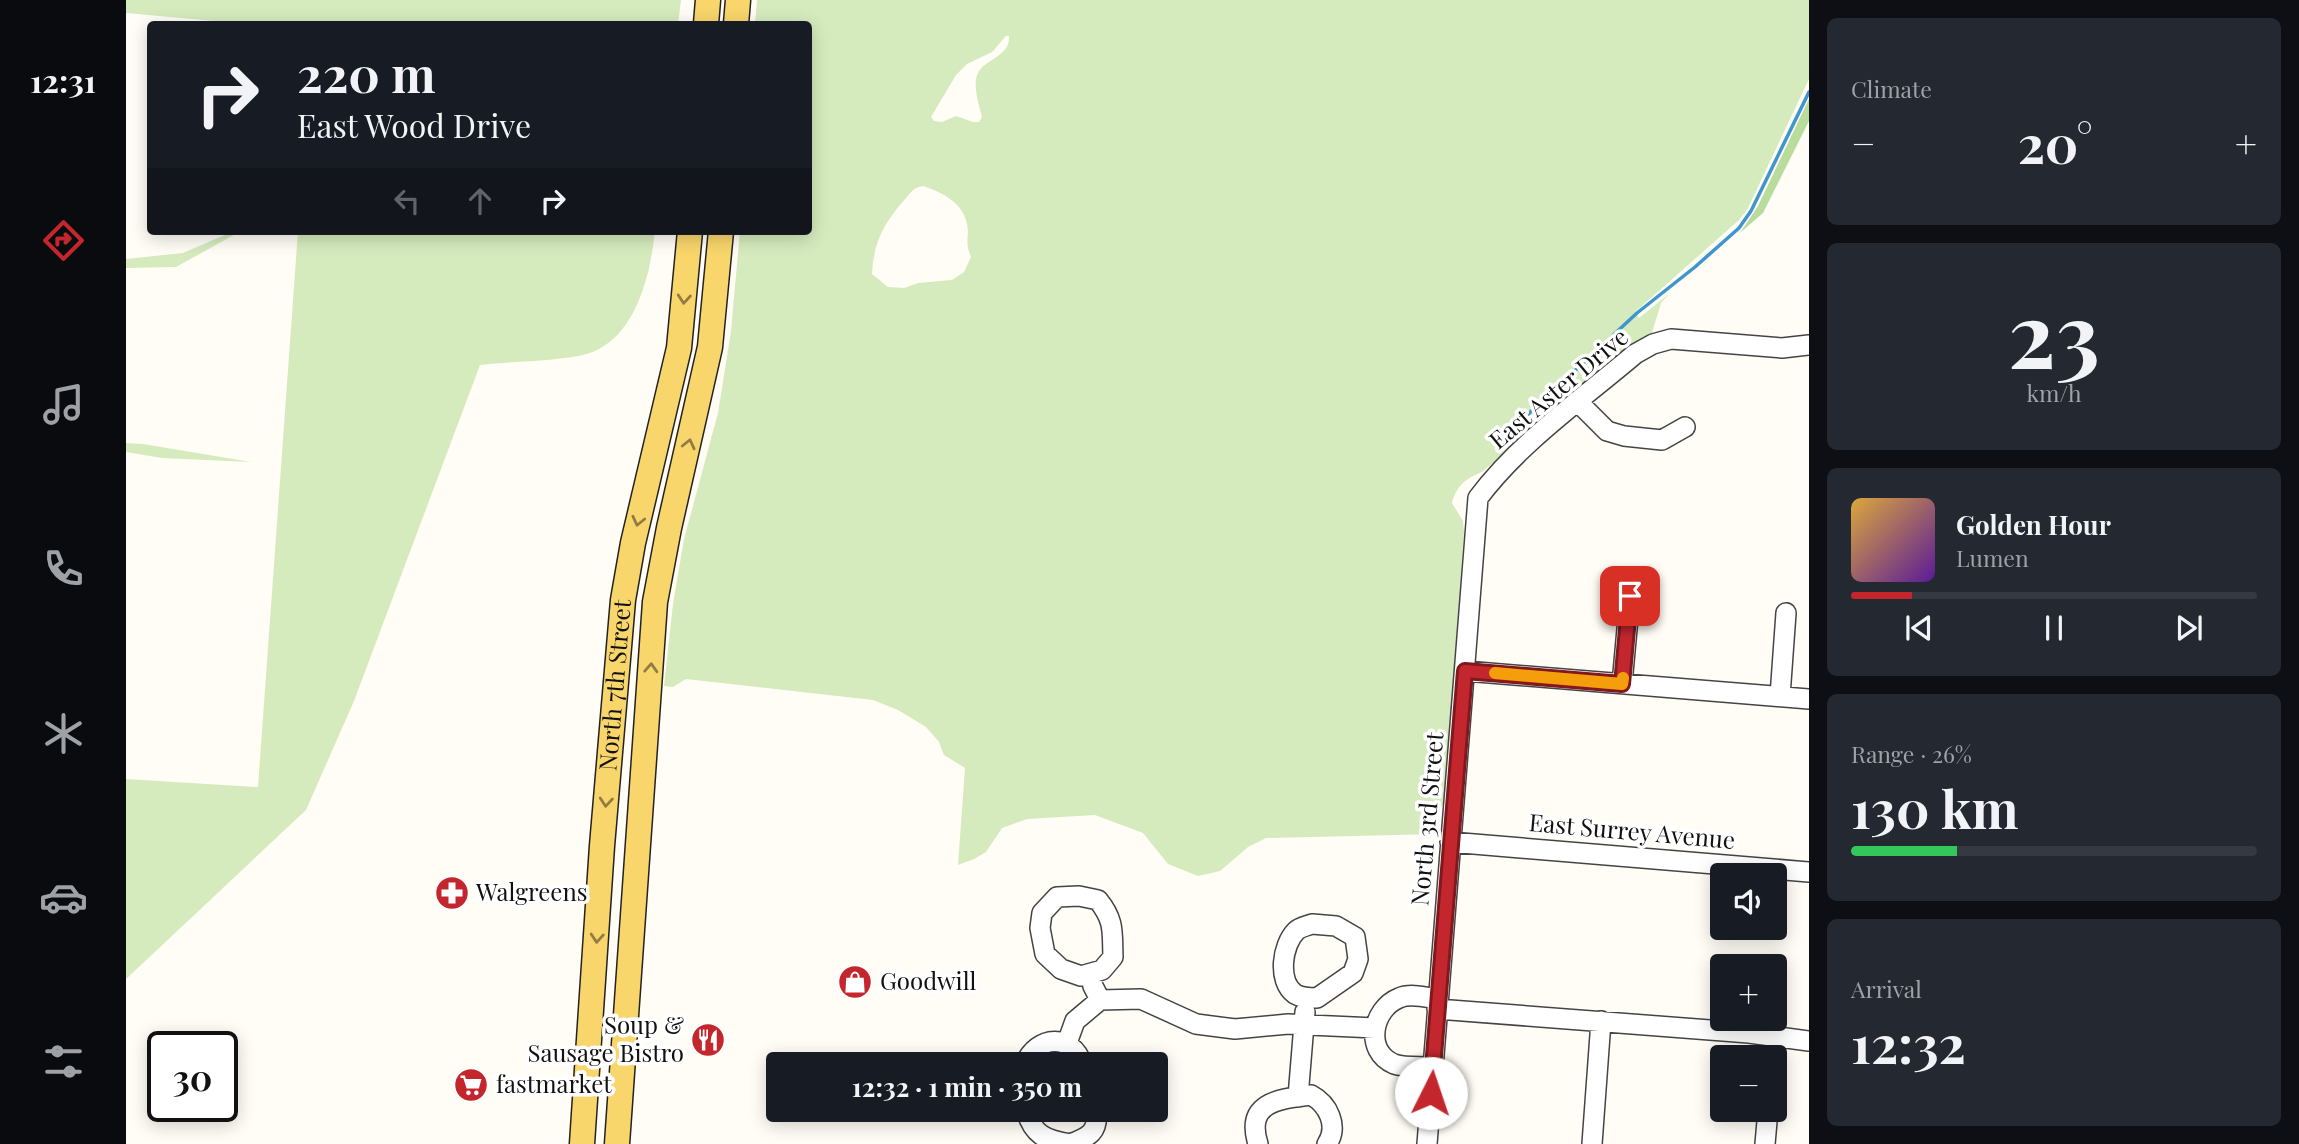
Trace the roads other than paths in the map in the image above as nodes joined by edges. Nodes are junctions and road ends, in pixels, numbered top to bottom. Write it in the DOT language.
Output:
graph roads {
  1 [pos="708,0"];
  2 [pos="738,0"];
  3 [pos="706,21"];
  4 [pos="736,21"];
  5 [pos="690,235"];
  6 [pos="721,235"];
  7 [pos="1809,345"];
  8 [pos="1578,402"];
  9 [pos="1685,427"];
  10 [pos="1478,498"];
  11 [pos="1630,596"];
  12 [pos="1786,613"];
  13 [pos="1465,671"];
  14 [pos="1622,684"];
  15 [pos="1780,696"];
  16 [pos="1809,699"];
  17 [pos="1450,842"];
  18 [pos="1809,872"];
  19 [pos="1090,975"];
  20 [pos="1308,998"];
  21 [pos="1100,1000"];
  22 [pos="1437,1004"];
  23 [pos="1601,1021"];
  24 [pos="1304,1024"];
  25 [pos="1375,1028"];
  26 [pos="1774,1036"];
  27 [pos="1809,1041"];
  28 [pos="1067,1044"];
  29 [pos="1773,1045"];
  30 [pos="1031,1052"];
  31 [pos="1077,1052"];
  32 [pos="1433,1067"];
  33 [pos="1298,1097"];
  34 [pos="1030,1122"];
  35 [pos="1095,1122"];
  36 [pos="1767,1122"];
  37 [pos="582,1144"];
  38 [pos="617,1144"];
  39 [pos="1070,1144"];
  40 [pos="1258,1144"];
  41 [pos="1327,1144"];
  42 [pos="1427,1144"];
  43 [pos="1592,1144"];
  44 [pos="1765,1144"];
  1 -- 3 [label="main road"];
  2 -- 4 [label="main road"];
  5 -- 37 [label="main road, North 7th Street, one-way"];
  38 -- 6 [label="main road, North 7th Street, one-way"];
  7 -- 8 [label="street, East Aster Drive"];
  8 -- 9 [label="street"];
  8 -- 10 [label="street, East Aster Drive"];
  10 -- 13 [label="street, North 3rd Street"];
  11 -- 14 [label="street"];
  12 -- 15 [label="street"];
  13 -- 14 [label="street"];
  13 -- 17 [label="street, North 3rd Street"];
  14 -- 15 [label="street"];
  15 -- 16 [label="street"];
  17 -- 18 [label="street, East Surrey Avenue"];
  17 -- 22 [label="street, North 3rd Street"];
  19 -- 19 [label="street"];
  19 -- 21 [label="street"];
  20 -- 24 [label="street"];
  21 -- 24 [label="street"];
  21 -- 28 [label="street"];
  22 -- 23 [label="street"];
  22 -- 25 [label="street"];
  22 -- 32 [label="street, North 3rd Street"];
  23 -- 26 [label="street"];
  23 -- 43 [label="street"];
  24 -- 25 [label="street"];
  24 -- 33 [label="street"];
  25 -- 32 [label="street"];
  26 -- 27 [label="street"];
  26 -- 29 [label="street"];
  28 -- 30 [label="street"];
  28 -- 31 [label="street"];
  32 -- 42 [label="street, North 3rd Street"];
  33 -- 40 [label="street"];
  33 -- 41 [label="street"];
  34 -- 39 [label="street"];
  35 -- 39 [label="street"];
  36 -- 44 [label="street"];
}
